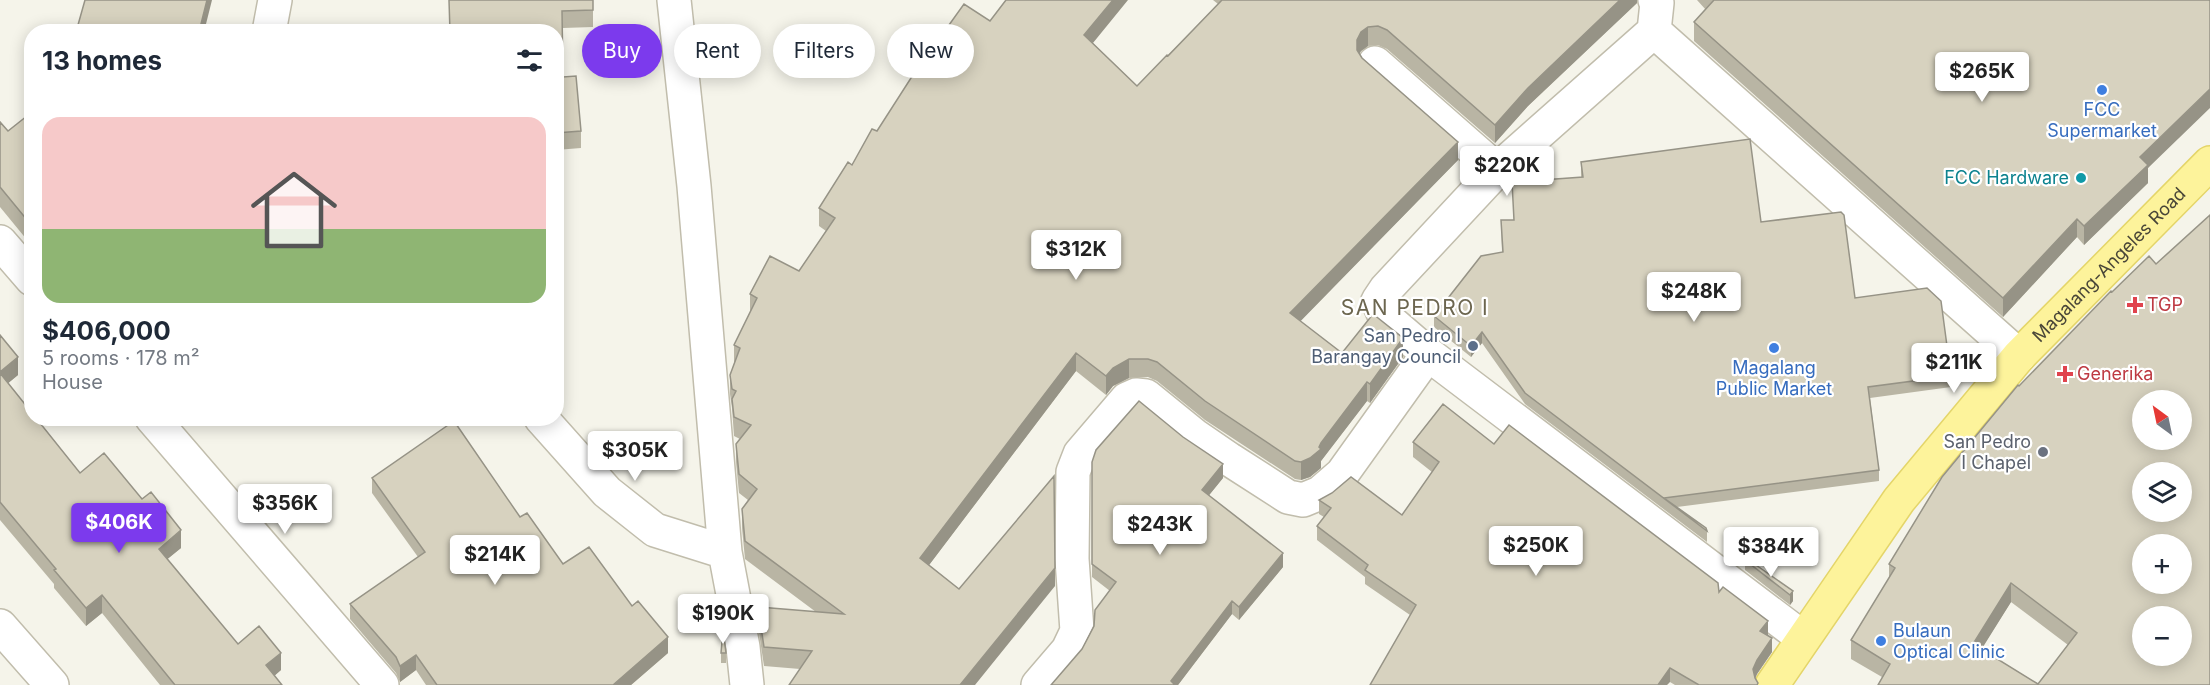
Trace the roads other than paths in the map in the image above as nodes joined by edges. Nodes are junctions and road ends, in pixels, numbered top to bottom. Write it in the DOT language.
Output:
graph roads {
  1 [pos="275,0"];
  2 [pos="674,0"];
  3 [pos="1654,16"];
  4 [pos="270,24"];
  5 [pos="1375,63"];
  6 [pos="2210,163"];
  7 [pos="1497,170"];
  8 [pos="0,242"];
  9 [pos="24,270"];
  10 [pos="1428,354"];
  11 [pos="2019,356"];
  12 [pos="159,426"];
  13 [pos="548,426"];
  14 [pos="725,552"];
  15 [pos="0,627"];
  16 [pos="1803,638"];
  17 [pos="52,685"];
  18 [pos="382,685"];
  19 [pos="747,685"];
  20 [pos="1038,685"];
  21 [pos="1773,685"];
  1 -- 4 [label="street"];
  2 -- 14 [label="street"];
  3 -- 7 [label="street"];
  3 -- 11 [label="street"];
  5 -- 7 [label="street"];
  6 -- 11 [label="main road, Magalang-Angeles Road"];
  7 -- 10 [label="street"];
  8 -- 9 [label="street"];
  10 -- 16 [label="street"];
  10 -- 20 [label="street"];
  11 -- 16 [label="main road, Magalang-Angeles Road"];
  12 -- 18 [label="street"];
  13 -- 14 [label="street"];
  14 -- 19 [label="street"];
  15 -- 17 [label="street"];
  16 -- 21 [label="main road, Magalang-Angeles Road"];
}
